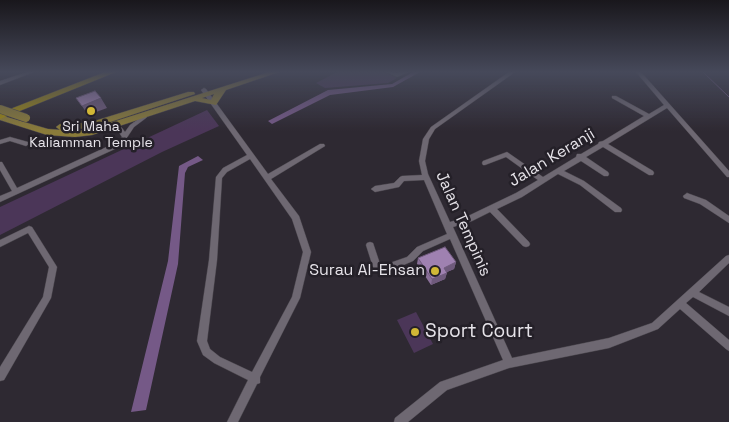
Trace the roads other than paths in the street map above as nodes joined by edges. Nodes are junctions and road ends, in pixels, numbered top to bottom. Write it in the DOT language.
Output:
graph roads {
  1 [pos="48,92"];
  2 [pos="63,92"];
  3 [pos="209,92"];
  4 [pos="212,92"];
  5 [pos="221,92"];
  6 [pos="484,92"];
  7 [pos="654,92"];
  8 [pos="206,93"];
  9 [pos="614,97"];
  10 [pos="194,100"];
  11 [pos="213,103"];
  12 [pos="666,106"];
  13 [pos="0,110"];
  14 [pos="648,116"];
  15 [pos="0,117"];
  16 [pos="144,117"];
  17 [pos="22,120"];
  18 [pos="100,130"];
  19 [pos="125,137"];
  20 [pos="0,142"];
  21 [pos="601,143"];
  22 [pos="26,144"];
  23 [pos="322,146"];
  24 [pos="251,156"];
  25 [pos="579,156"];
  26 [pos="485,163"];
  27 [pos="0,164"];
  28 [pos="557,171"];
  29 [pos="651,173"];
  30 [pos="606,174"];
  31 [pos="729,175"];
  32 [pos="426,177"];
  33 [pos="267,178"];
  34 [pos="542,180"];
  35 [pos="375,189"];
  36 [pos="16,192"];
  37 [pos="688,196"];
  38 [pos="0,199"];
  39 [pos="491,208"];
  40 [pos="618,210"];
  41 [pos="729,220"];
  42 [pos="448,226"];
  43 [pos="452,234"];
  44 [pos="0,244"];
  45 [pos="526,244"];
  46 [pos="370,245"];
  47 [pos="729,258"];
  48 [pos="693,293"];
  49 [pos="680,304"];
  50 [pos="729,312"];
  51 [pos="729,346"];
  52 [pos="509,363"];
  53 [pos="0,376"];
  54 [pos="256,379"];
  55 [pos="232,422"];
  56 [pos="399,422"];
  1 -- 13 [label="highway"];
  2 -- 15 [label="highway"];
  3 -- 8 [label="main road"];
  4 -- 8 [label="main road"];
  5 -- 11 [label="main road"];
  6 -- 32 [label="street, Jalan Tempinis"];
  7 -- 12 [label="street"];
  8 -- 10 [label="main road"];
  8 -- 11 [label="street"];
  8 -- 17 [label="main road"];
  9 -- 14 [label="street"];
  10 -- 11 [label="main road"];
  10 -- 16 [label="main road"];
  11 -- 24 [label="street"];
  12 -- 14 [label="street, Jalan Keranji"];
  12 -- 31 [label="street"];
  13 -- 17 [label="main road, bridge"];
  14 -- 21 [label="street, Jalan Keranji"];
  15 -- 17 [label="main road"];
  16 -- 18 [label="main road"];
  16 -- 19 [label="street"];
  17 -- 18 [label="main road"];
  18 -- 19 [label="street"];
  19 -- 36 [label="street"];
  20 -- 22 [label="street"];
  21 -- 25 [label="street, Jalan Keranji"];
  21 -- 29 [label="street"];
  23 -- 33 [label="street"];
  24 -- 33 [label="street"];
  24 -- 54 [label="street"];
  25 -- 28 [label="street, Jalan Keranji"];
  25 -- 30 [label="street"];
  26 -- 34 [label="street"];
  27 -- 36 [label="street"];
  28 -- 34 [label="street, Jalan Keranji"];
  28 -- 40 [label="street"];
  32 -- 35 [label="street"];
  32 -- 42 [label="street, Jalan Tempinis"];
  33 -- 54 [label="street"];
  34 -- 39 [label="street, Jalan Keranji"];
  36 -- 38 [label="street"];
  37 -- 41 [label="street"];
  39 -- 42 [label="street, Jalan Keranji"];
  39 -- 45 [label="street"];
  42 -- 43 [label="street, Jalan Tempinis"];
  43 -- 46 [label="street"];
  43 -- 52 [label="street, Jalan Tempinis"];
  44 -- 53 [label="street"];
  47 -- 48 [label="street"];
  48 -- 49 [label="street"];
  48 -- 50 [label="street"];
  49 -- 51 [label="street"];
  49 -- 52 [label="street"];
  52 -- 56 [label="street"];
  54 -- 55 [label="street"];
}
